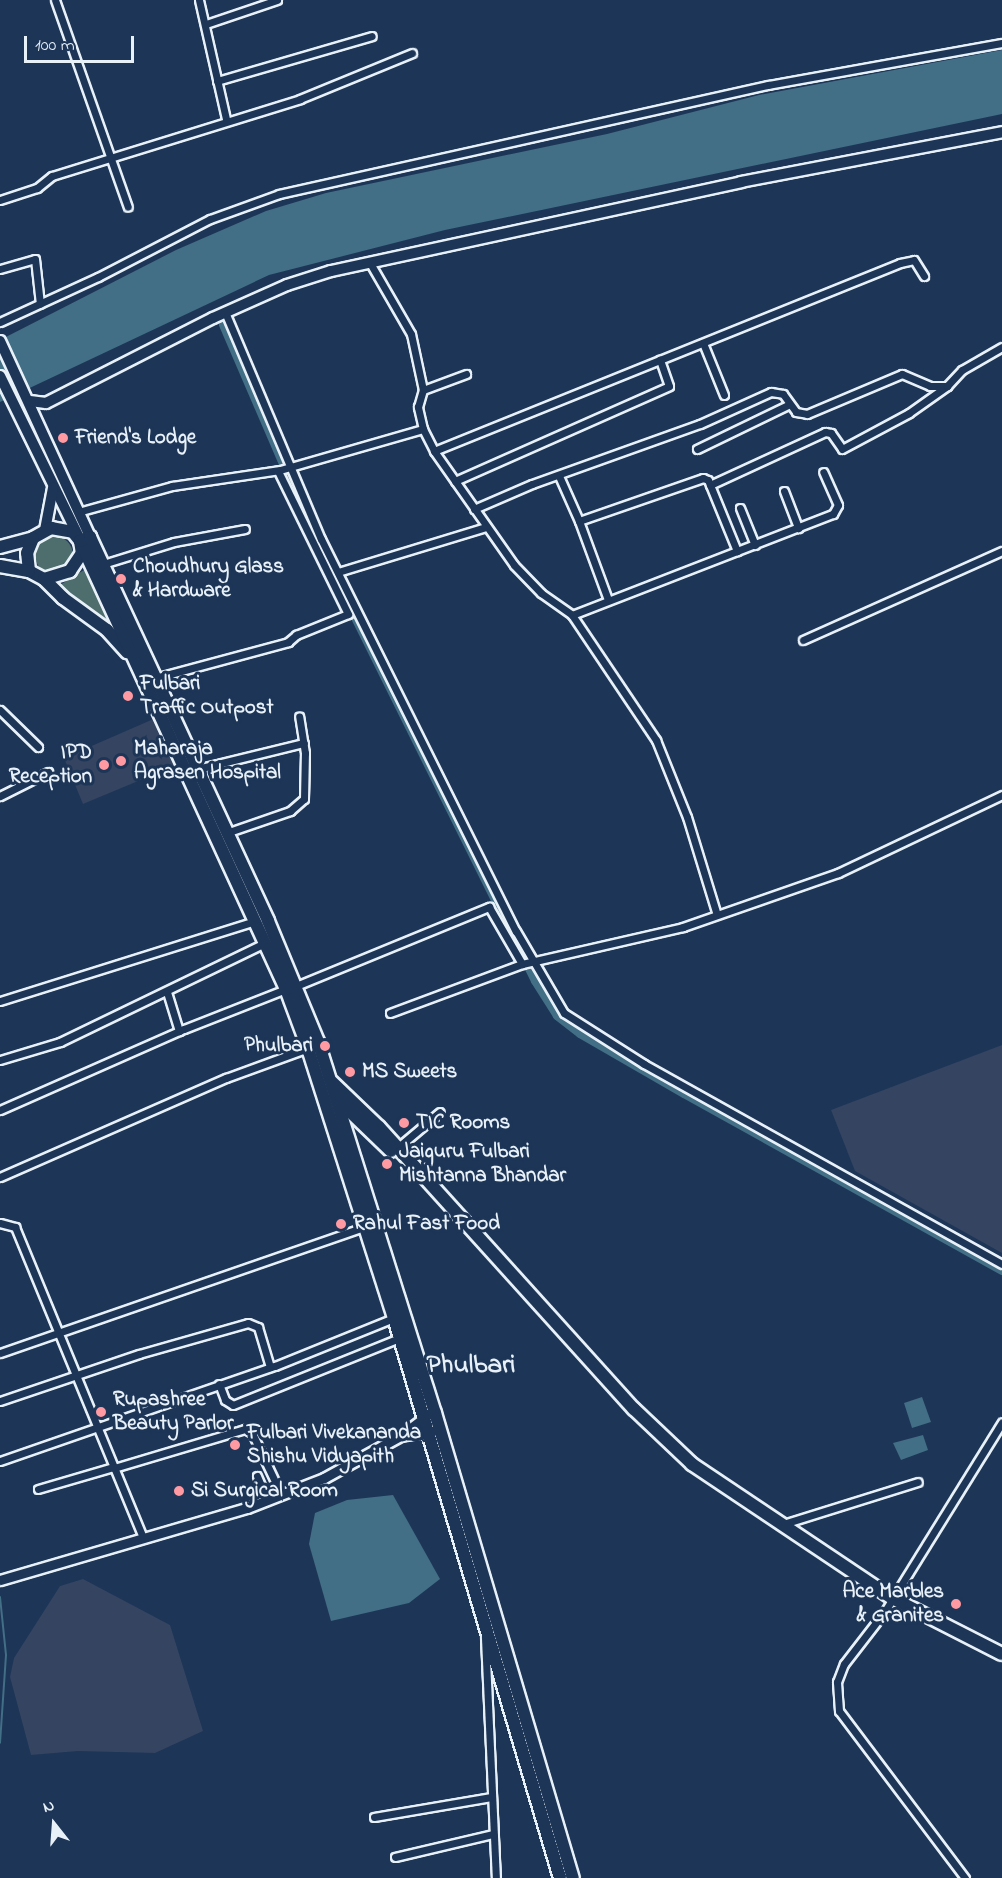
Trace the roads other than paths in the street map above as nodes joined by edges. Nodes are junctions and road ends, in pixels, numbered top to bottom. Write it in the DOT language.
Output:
graph roads {
  1 [pos="55,0"];
  2 [pos="199,0"];
  3 [pos="276,0"];
  4 [pos="206,24"];
  5 [pos="372,36"];
  6 [pos="1002,44"];
  7 [pos="412,53"];
  8 [pos="217,81"];
  9 [pos="226,119"];
  10 [pos="1002,132"];
  11 [pos="111,157"];
  12 [pos="0,200"];
  13 [pos="128,207"];
  14 [pos="370,263"];
  15 [pos="0,269"];
  16 [pos="924,276"];
  17 [pos="40,304"];
  18 [pos="225,312"];
  19 [pos="0,322"];
  20 [pos="0,341"];
  21 [pos="703,342"];
  22 [pos="1002,347"];
  23 [pos="660,360"];
  24 [pos="466,374"];
  25 [pos="0,376"];
  26 [pos="947,386"];
  27 [pos="423,390"];
  28 [pos="724,395"];
  29 [pos="29,398"];
  30 [pos="46,403"];
  31 [pos="790,404"];
  32 [pos="38,419"];
  33 [pos="423,429"];
  34 [pos="697,449"];
  35 [pos="434,451"];
  36 [pos="289,467"];
  37 [pos="279,470"];
  38 [pos="823,472"];
  39 [pos="559,476"];
  40 [pos="455,482"];
  41 [pos="53,485"];
  42 [pos="710,485"];
  43 [pos="784,491"];
  44 [pos="740,508"];
  45 [pos="474,509"];
  46 [pos="78,512"];
  47 [pos="579,521"];
  48 [pos="486,527"];
  49 [pos="798,528"];
  50 [pos="245,529"];
  51 [pos="45,530"];
  52 [pos="33,538"];
  53 [pos="85,539"];
  54 [pos="755,545"];
  55 [pos="0,547"];
  56 [pos="736,551"];
  57 [pos="1002,551"];
  58 [pos="103,564"];
  59 [pos="0,566"];
  60 [pos="29,571"];
  61 [pos="338,572"];
  62 [pos="44,579"];
  63 [pos="608,600"];
  64 [pos="572,615"];
  65 [pos="803,640"];
  66 [pos="140,667"];
  67 [pos="155,678"];
  68 [pos="0,710"];
  69 [pos="299,716"];
  70 [pos="304,743"];
  71 [pos="38,747"];
  72 [pos="197,769"];
  73 [pos="48,772"];
  74 [pos="1002,795"];
  75 [pos="0,796"];
  76 [pos="226,833"];
  77 [pos="717,915"];
  78 [pos="255,921"];
  79 [pos="265,943"];
  80 [pos="532,961"];
  81 [pos="522,964"];
  82 [pos="291,988"];
  83 [pos="167,992"];
  84 [pos="0,1001"];
  85 [pos="390,1013"];
  86 [pos="179,1030"];
  87 [pos="308,1048"];
  88 [pos="0,1060"];
  89 [pos="326,1084"];
  90 [pos="337,1099"];
  91 [pos="0,1110"];
  92 [pos="440,1113"];
  93 [pos="375,1135"];
  94 [pos="352,1145"];
  95 [pos="398,1153"];
  96 [pos="0,1177"];
  97 [pos="0,1223"];
  98 [pos="366,1226"];
  99 [pos="1002,1264"];
  100 [pos="394,1318"];
  101 [pos="56,1332"];
  102 [pos="400,1338"];
  103 [pos="0,1353"];
  104 [pos="270,1367"];
  105 [pos="75,1376"];
  106 [pos="219,1384"];
  107 [pos="0,1401"];
  108 [pos="429,1415"];
  109 [pos="1002,1422"];
  110 [pos="96,1427"];
  111 [pos="434,1431"];
  112 [pos="400,1436"];
  113 [pos="0,1461"];
  114 [pos="114,1468"];
  115 [pos="257,1476"];
  116 [pos="918,1482"];
  117 [pos="38,1489"];
  118 [pos="281,1494"];
  119 [pos="267,1500"];
  120 [pos="780,1525"];
  121 [pos="142,1538"];
  122 [pos="0,1580"];
  123 [pos="892,1598"];
  124 [pos="485,1621"];
  125 [pos="999,1651"];
  126 [pos="491,1797"];
  127 [pos="374,1817"];
  128 [pos="493,1834"];
  129 [pos="395,1857"];
  130 [pos="496,1878"];
  131 [pos="560,1878"];
  132 [pos="573,1878"];
  133 [pos="964,1878"];
  1 -- 11 [label="street"];
  2 -- 4 [label="street"];
  3 -- 4 [label="street"];
  4 -- 8 [label="street"];
  5 -- 8 [label="street"];
  6 -- 17 [label="street"];
  7 -- 9 [label="street"];
  8 -- 9 [label="street"];
  9 -- 11 [label="street"];
  10 -- 14 [label="main road"];
  11 -- 12 [label="street"];
  11 -- 13 [label="street"];
  14 -- 18 [label="main road"];
  14 -- 27 [label="street"];
  15 -- 17 [label="street"];
  16 -- 21 [label="street"];
  17 -- 19 [label="street"];
  18 -- 30 [label="main road"];
  18 -- 36 [label="street"];
  20 -- 29 [label="main road"];
  21 -- 23 [label="street"];
  21 -- 28 [label="street"];
  22 -- 26 [label="street"];
  23 -- 35 [label="street"];
  23 -- 40 [label="street"];
  24 -- 27 [label="street"];
  25 -- 41 [label="main road"];
  26 -- 31 [label="street"];
  26 -- 42 [label="street"];
  27 -- 33 [label="street"];
  29 -- 30 [label="main road"];
  29 -- 32 [label="main road"];
  30 -- 32 [label="main road"];
  31 -- 34 [label="street"];
  31 -- 39 [label="street"];
  32 -- 46 [label="main road"];
  33 -- 35 [label="street"];
  33 -- 36 [label="street"];
  35 -- 40 [label="street"];
  36 -- 37 [label="street"];
  36 -- 61 [label="street"];
  37 -- 46 [label="street"];
  37 -- 67 [label="street"];
  38 -- 49 [label="street"];
  39 -- 45 [label="street"];
  39 -- 47 [label="street"];
  40 -- 45 [label="street"];
  41 -- 51 [label="main road"];
  41 -- 53 [label="main road"];
  42 -- 47 [label="street"];
  42 -- 56 [label="street"];
  43 -- 49 [label="street"];
  44 -- 54 [label="street"];
  45 -- 48 [label="street"];
  46 -- 53 [label="main road"];
  47 -- 63 [label="street"];
  48 -- 61 [label="street"];
  48 -- 64 [label="street"];
  49 -- 54 [label="street"];
  50 -- 58 [label="street"];
  51 -- 52 [label="highway"];
  51 -- 53 [label="highway"];
  52 -- 55 [label="highway"];
  52 -- 60 [label="highway"];
  53 -- 58 [label="highway"];
  53 -- 62 [label="highway"];
  53 -- 66 [label="highway"];
  54 -- 56 [label="street"];
  56 -- 63 [label="street"];
  57 -- 65 [label="street"];
  58 -- 67 [label="highway"];
  59 -- 60 [label="highway"];
  60 -- 62 [label="highway"];
  61 -- 80 [label="street"];
  62 -- 66 [label="highway"];
  63 -- 64 [label="street"];
  64 -- 77 [label="street"];
  66 -- 78 [label="highway"];
  67 -- 72 [label="highway"];
  68 -- 71 [label="street"];
  69 -- 70 [label="street"];
  70 -- 72 [label="street"];
  70 -- 76 [label="street"];
  72 -- 76 [label="highway"];
  73 -- 75 [label="street"];
  74 -- 77 [label="street"];
  76 -- 82 [label="highway"];
  77 -- 80 [label="street"];
  78 -- 79 [label="highway"];
  78 -- 84 [label="street"];
  79 -- 82 [label="highway"];
  79 -- 83 [label="street"];
  80 -- 81 [label="street"];
  80 -- 99 [label="street"];
  81 -- 82 [label="street"];
  81 -- 85 [label="street"];
  82 -- 86 [label="street"];
  82 -- 87 [label="highway"];
  82 -- 89 [label="highway"];
  83 -- 86 [label="street"];
  83 -- 88 [label="street"];
  86 -- 91 [label="street"];
  87 -- 89 [label="highway"];
  87 -- 96 [label="street"];
  89 -- 90 [label="highway"];
  89 -- 95 [label="highway"];
  89 -- 98 [label="highway"];
  90 -- 93 [label="highway"];
  90 -- 94 [label="highway"];
  92 -- 95 [label="street"];
  93 -- 94 [label="highway"];
  93 -- 95 [label="highway"];
  94 -- 108 [label="highway"];
  95 -- 120 [label="highway"];
  97 -- 101 [label="street"];
  98 -- 100 [label="highway"];
  98 -- 101 [label="street"];
  100 -- 102 [label="highway"];
  100 -- 104 [label="street"];
  101 -- 103 [label="street"];
  101 -- 105 [label="street"];
  102 -- 106 [label="street"];
  102 -- 108 [label="highway"];
  104 -- 105 [label="street"];
  104 -- 106 [label="street"];
  105 -- 107 [label="street"];
  105 -- 110 [label="street"];
  106 -- 110 [label="street"];
  108 -- 111 [label="highway"];
  108 -- 112 [label="main road"];
  109 -- 123 [label="street"];
  110 -- 113 [label="street"];
  110 -- 114 [label="street"];
  111 -- 112 [label="main road"];
  111 -- 124 [label="highway"];
  111 -- 132 [label="highway"];
  112 -- 118 [label="main road"];
  114 -- 117 [label="street"];
  114 -- 118 [label="street"];
  114 -- 121 [label="street"];
  115 -- 119 [label="street"];
  116 -- 120 [label="street"];
  118 -- 119 [label="main road"];
  119 -- 121 [label="main road"];
  120 -- 123 [label="highway"];
  121 -- 122 [label="main road"];
  123 -- 125 [label="highway"];
  123 -- 133 [label="street"];
  124 -- 126 [label="street"];
  124 -- 131 [label="highway"];
  126 -- 127 [label="street"];
  126 -- 128 [label="street"];
  128 -- 129 [label="street"];
  128 -- 130 [label="street"];
}
